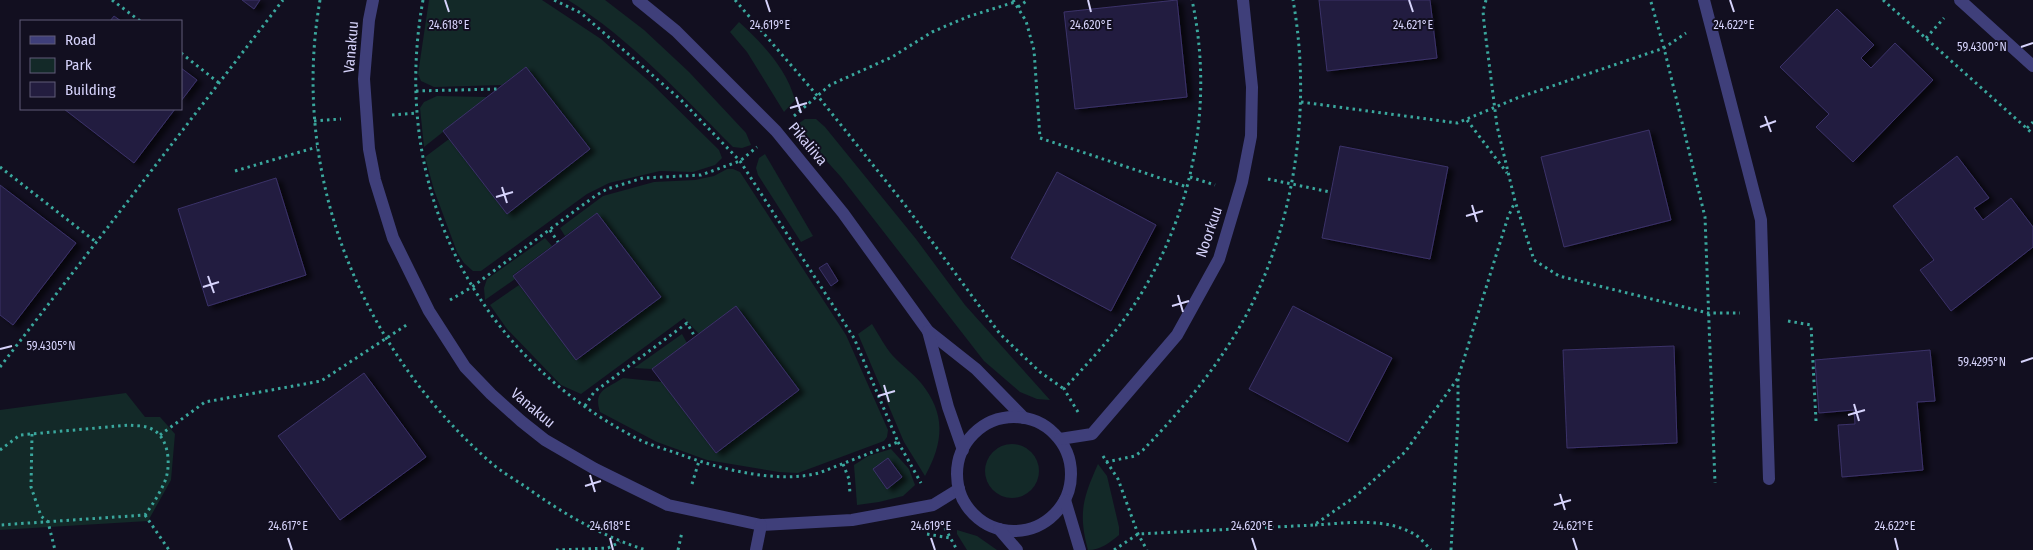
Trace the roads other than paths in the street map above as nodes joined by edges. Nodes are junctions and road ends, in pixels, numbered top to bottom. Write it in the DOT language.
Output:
graph roads {
  1 [pos="373,0"];
  2 [pos="638,0"];
  3 [pos="1243,0"];
  4 [pos="1704,0"];
  5 [pos="1960,0"];
  6 [pos="2033,66"];
  7 [pos="928,331"];
  8 [pos="1024,418"];
  9 [pos="1060,439"];
  10 [pos="963,450"];
  11 [pos="1769,479"];
  12 [pos="959,488"];
  13 [pos="1065,500"];
  14 [pos="761,525"];
  15 [pos="999,528"];
  16 [pos="756,550"];
  17 [pos="1017,550"];
  18 [pos="1080,550"];
  1 -- 14 [label="street, Vanakuu"];
  2 -- 7 [label="street, Pikaliiva"];
  3 -- 9 [label="street, Noorkuu"];
  4 -- 11 [label="street"];
  5 -- 6 [label="street"];
  7 -- 8 [label="street"];
  7 -- 10 [label="street"];
  8 -- 9 [label="street"];
  8 -- 10 [label="street"];
  9 -- 13 [label="street"];
  10 -- 12 [label="street"];
  12 -- 14 [label="street, Vanakuu"];
  12 -- 15 [label="street"];
  13 -- 15 [label="street"];
  13 -- 18 [label="street"];
  14 -- 16 [label="street"];
  15 -- 17 [label="street"];
}
